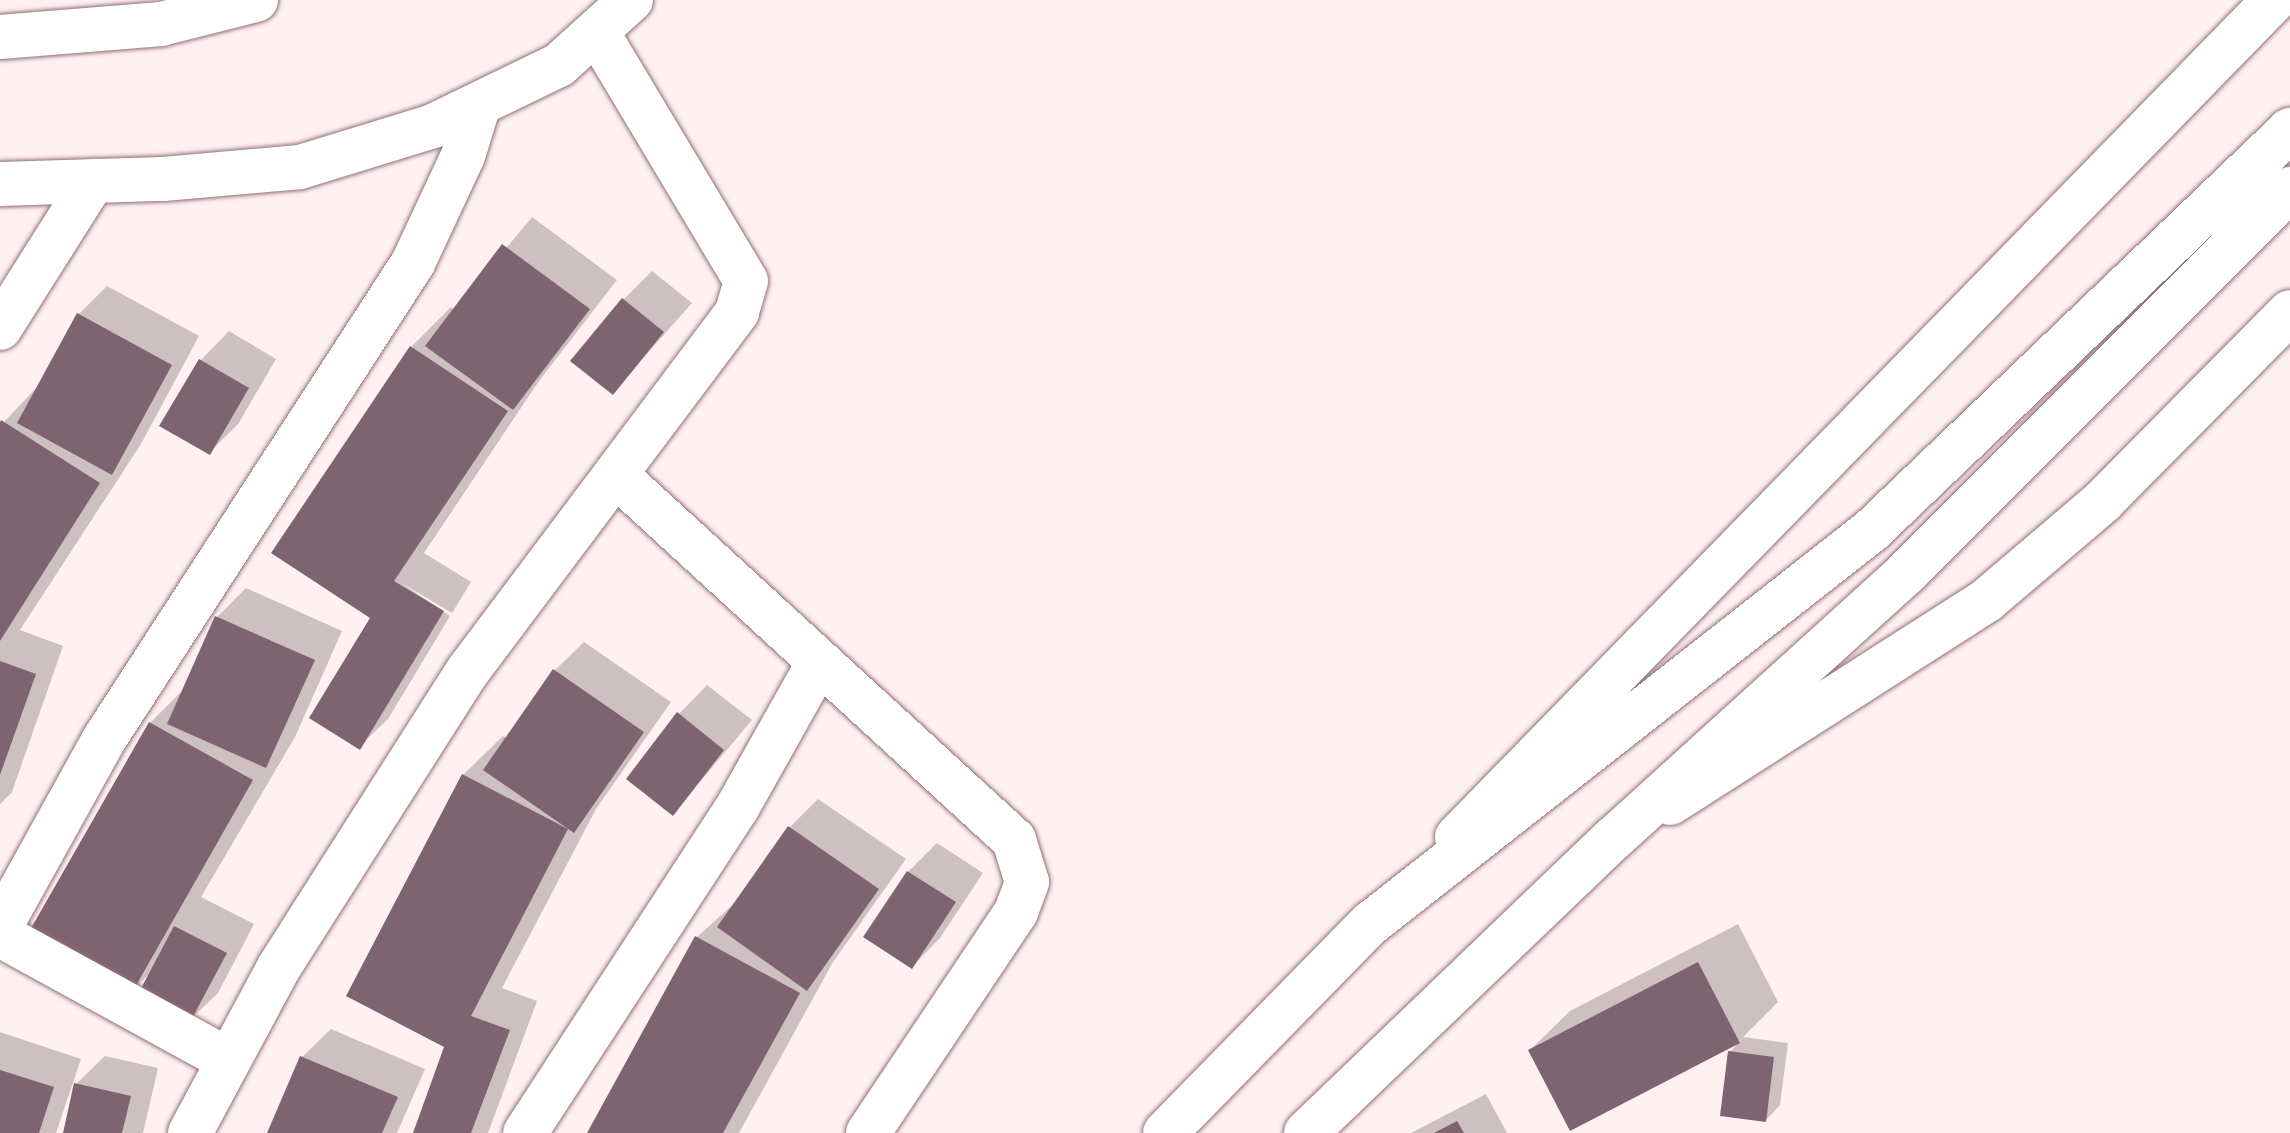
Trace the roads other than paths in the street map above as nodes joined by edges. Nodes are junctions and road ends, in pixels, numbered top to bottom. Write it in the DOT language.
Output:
graph roads {
  1 [pos="256,0"];
  2 [pos="631,0"];
  3 [pos="2274,0"];
  4 [pos="597,32"];
  5 [pos="0,37"];
  6 [pos="479,104"];
  7 [pos="2290,130"];
  8 [pos="93,181"];
  9 [pos="0,184"];
  10 [pos="2290,189"];
  11 [pos="2290,312"];
  12 [pos="0,328"];
  13 [pos="616,475"];
  14 [pos="819,662"];
  15 [pos="1614,838"];
  16 [pos="1371,923"];
  17 [pos="0,927"];
  18 [pos="0,935"];
  19 [pos="228,1060"];
  20 [pos="190,1133"];
  21 [pos="525,1133"];
  22 [pos="868,1133"];
  23 [pos="1165,1133"];
  24 [pos="1306,1133"];
  1 -- 5 [label="main road"];
  2 -- 4 [label="main road"];
  3 -- 16 [label="main road"];
  4 -- 6 [label="main road"];
  4 -- 13 [label="main road"];
  6 -- 8 [label="main road"];
  6 -- 17 [label="main road"];
  7 -- 16 [label="main road"];
  8 -- 9 [label="main road"];
  8 -- 12 [label="main road"];
  10 -- 15 [label="main road"];
  11 -- 15 [label="main road"];
  13 -- 14 [label="main road"];
  13 -- 19 [label="main road"];
  14 -- 21 [label="main road"];
  14 -- 22 [label="main road"];
  15 -- 24 [label="main road"];
  16 -- 23 [label="main road"];
  18 -- 19 [label="main road"];
  19 -- 20 [label="main road"];
}
